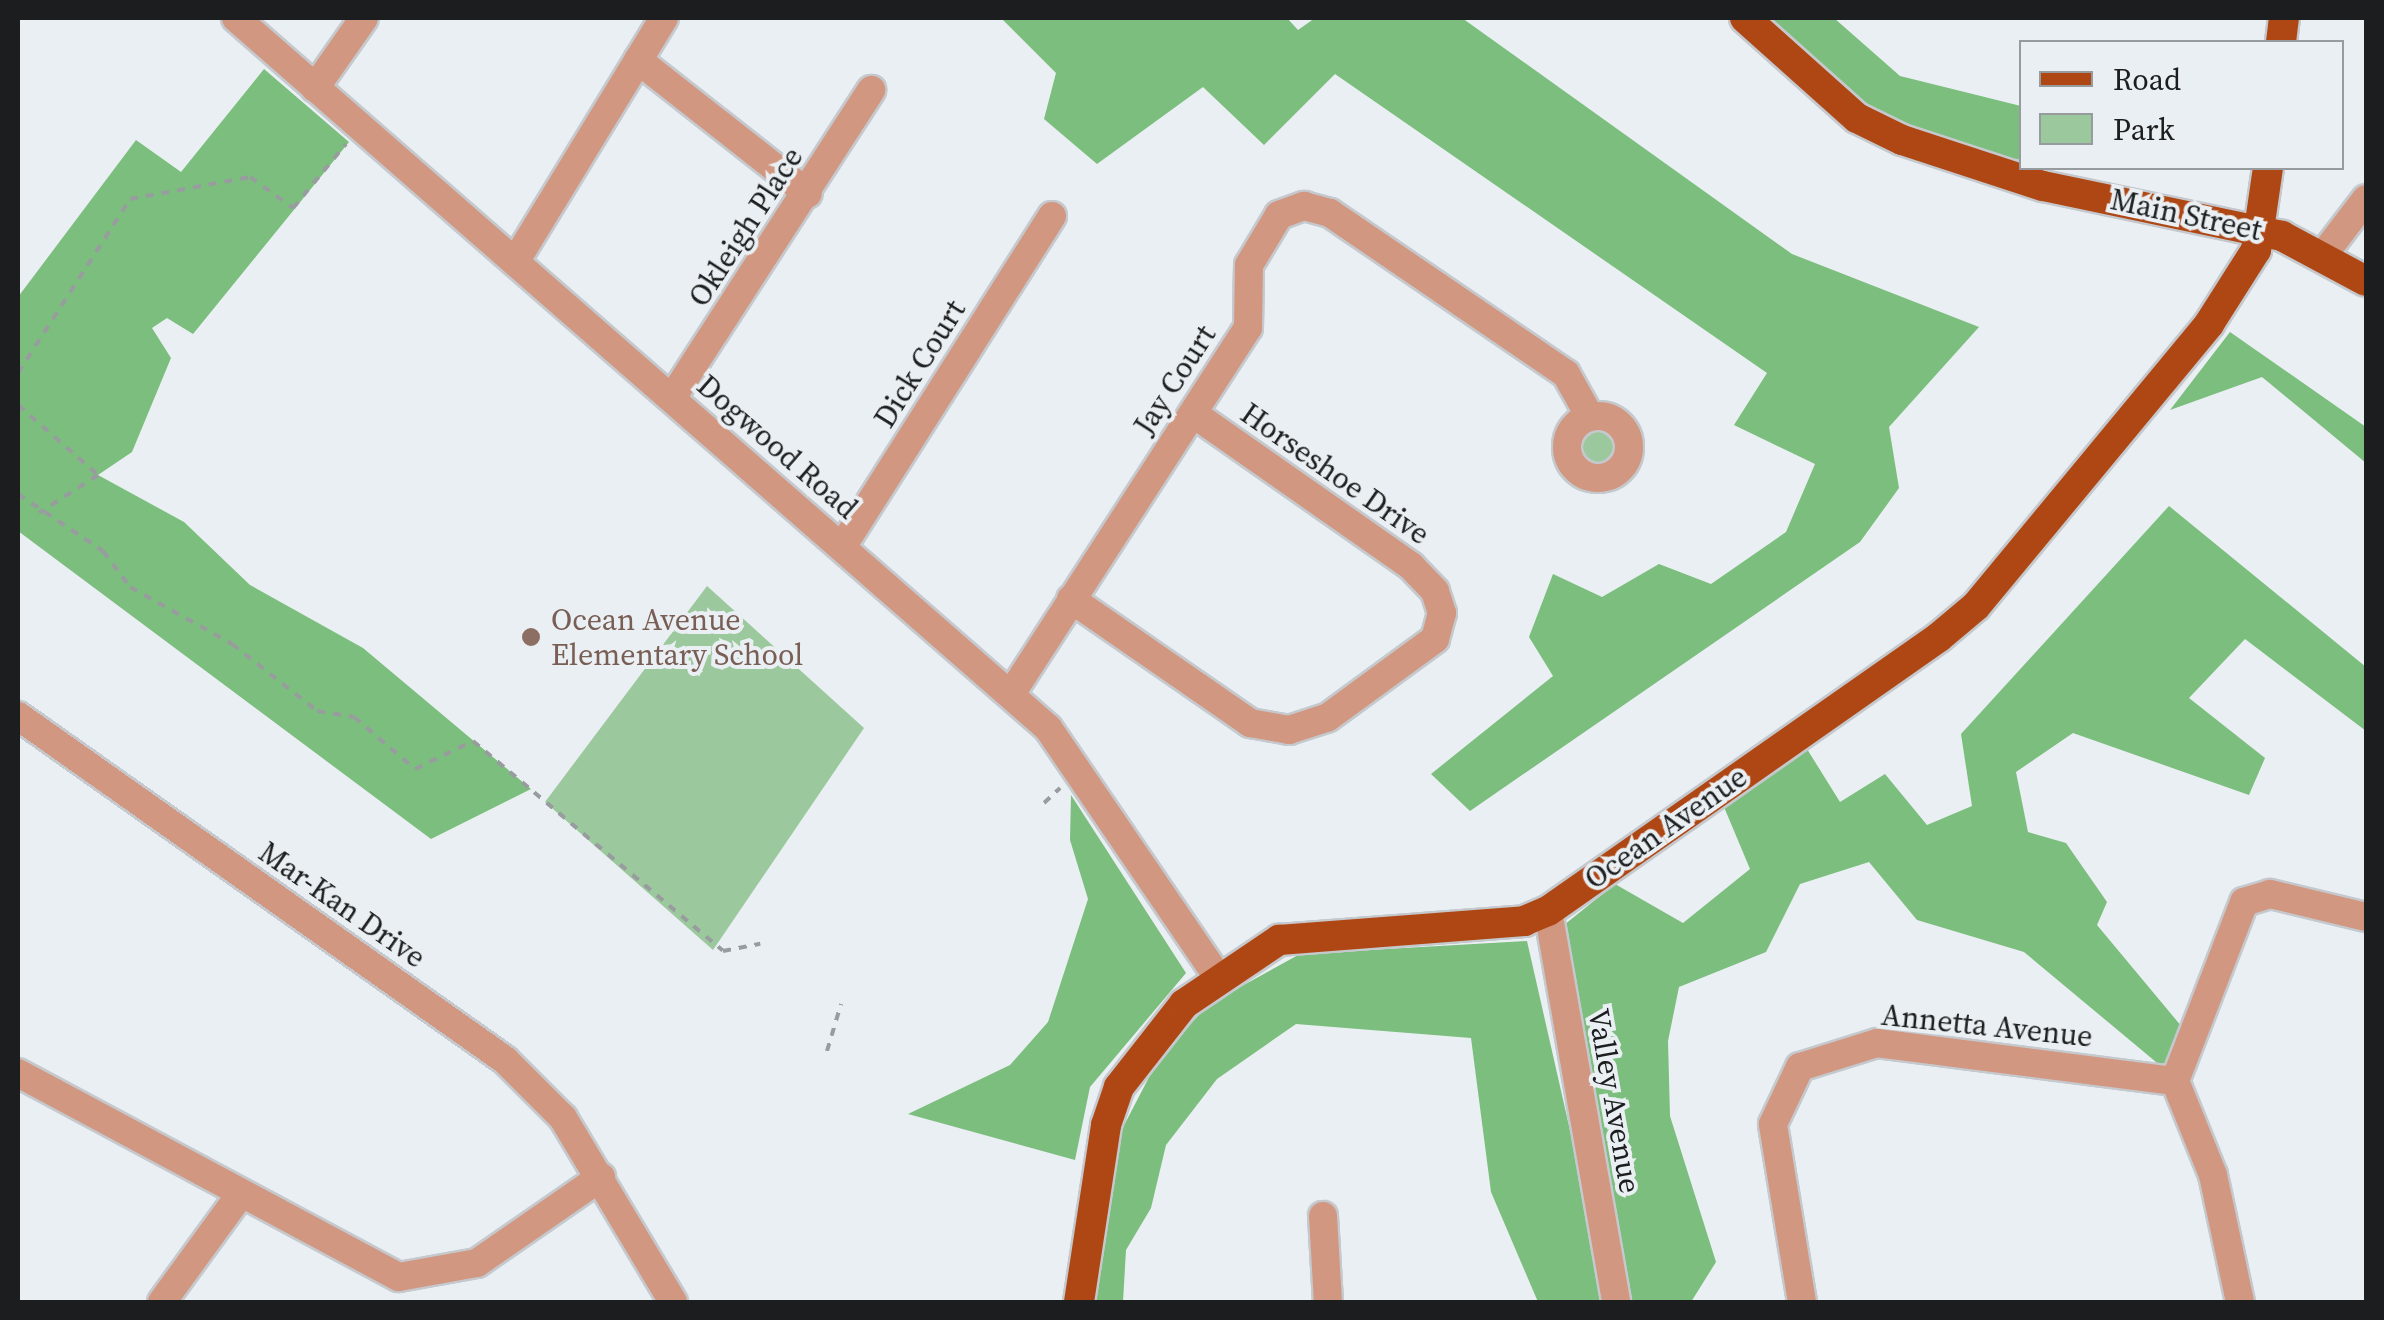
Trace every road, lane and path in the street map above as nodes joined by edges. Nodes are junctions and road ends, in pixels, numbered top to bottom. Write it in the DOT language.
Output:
graph roads {
  1 [pos="236,18"];
  2 [pos="364,18"];
  3 [pos="664,18"];
  4 [pos="1744,18"];
  5 [pos="638,60"];
  6 [pos="315,88"];
  7 [pos="871,90"];
  8 [pos="351,138"];
  9 [pos="2268,170"];
  10 [pos="808,194"];
  11 [pos="2366,198"];
  12 [pos="1052,216"];
  13 [pos="2261,230"];
  14 [pos="2324,254"];
  15 [pos="515,262"];
  16 [pos="2366,282"];
  17 [pos="18,372"];
  18 [pos="672,398"];
  19 [pos="18,405"];
  20 [pos="1194,414"];
  21 [pos="1590,417"];
  22 [pos="18,494"];
  23 [pos="39,513"];
  24 [pos="842,547"];
  25 [pos="1071,600"];
  26 [pos="1012,694"];
  27 [pos="18,716"];
  28 [pos="1071,778"];
  29 [pos="1044,803"];
  30 [pos="1548,911"];
  31 [pos="2366,917"];
  32 [pos="760,944"];
  33 [pos="1217,976"];
  34 [pos="840,1004"];
  35 [pos="827,1051"];
  36 [pos="18,1072"];
  37 [pos="2175,1081"];
  38 [pos="601,1178"];
  39 [pos="240,1195"];
  40 [pos="1323,1216"];
  41 [pos="162,1302"];
  42 [pos="673,1302"];
  43 [pos="1079,1302"];
  44 [pos="1328,1302"];
  45 [pos="1616,1302"];
  46 [pos="1802,1302"];
  47 [pos="2240,1302"];
  1 -- 6 [label="street, Dogwood Road"];
  2 -- 6 [label="street"];
  3 -- 5 [label="street"];
  4 -- 13 [label="main road, Main Street"];
  5 -- 10 [label="street"];
  5 -- 15 [label="street"];
  6 -- 15 [label="street, Dogwood Road"];
  7 -- 10 [label="street, Okleigh Place"];
  8 -- 17 [label="path"];
  9 -- 13 [label="main road"];
  10 -- 18 [label="street, Okleigh Place"];
  11 -- 14 [label="street"];
  12 -- 24 [label="street, Dick Court"];
  13 -- 14 [label="main road, Main Street"];
  13 -- 30 [label="main road, Ocean Avenue"];
  14 -- 16 [label="main road, Main Street"];
  15 -- 18 [label="street, Dogwood Road"];
  18 -- 24 [label="street, Dogwood Road"];
  19 -- 23 [label="path"];
  20 -- 21 [label="street, Jay Court"];
  20 -- 25 [label="street, Jay Court"];
  20 -- 25 [label="street, Horseshoe Drive"];
  22 -- 23 [label="path"];
  23 -- 32 [label="path"];
  24 -- 26 [label="street, Dogwood Road"];
  25 -- 26 [label="street, Jay Court"];
  26 -- 33 [label="street, Dogwood Road"];
  27 -- 38 [label="street, Mar-Kan Drive"];
  28 -- 29 [label="path"];
  30 -- 33 [label="main road, Ocean Avenue"];
  30 -- 45 [label="street, Valley Avenue"];
  31 -- 37 [label="street"];
  33 -- 43 [label="main road, Ocean Avenue"];
  34 -- 35 [label="path"];
  36 -- 39 [label="street"];
  37 -- 46 [label="street, Annetta Avenue"];
  37 -- 47 [label="street"];
  38 -- 39 [label="street"];
  38 -- 42 [label="street, Mar-Kan Drive"];
  39 -- 41 [label="street"];
  40 -- 44 [label="street"];
}
